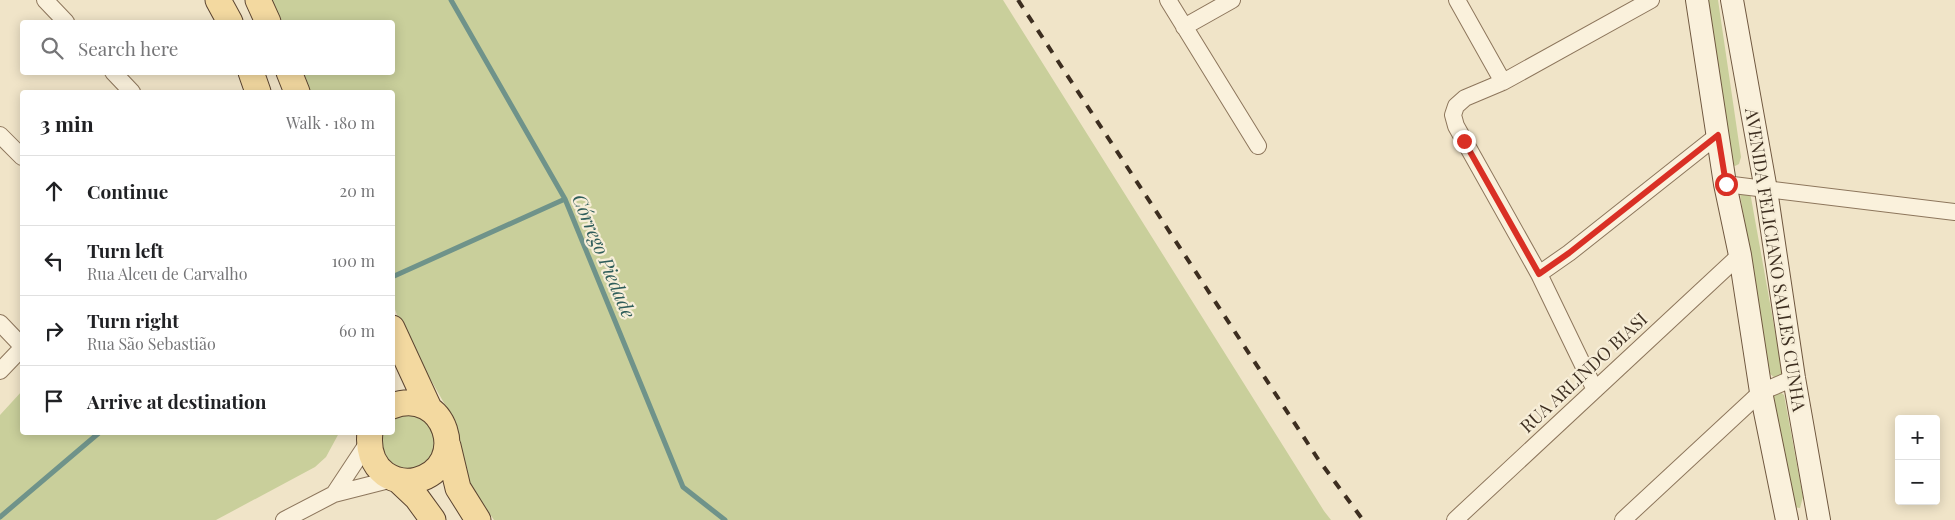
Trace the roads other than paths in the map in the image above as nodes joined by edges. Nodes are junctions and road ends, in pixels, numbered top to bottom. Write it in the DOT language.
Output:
graph roads {
  1 [pos="45,0"];
  2 [pos="218,0"];
  3 [pos="258,0"];
  4 [pos="1168,0"];
  5 [pos="1232,0"];
  6 [pos="1457,0"];
  7 [pos="1651,0"];
  8 [pos="1698,0"];
  9 [pos="1732,0"];
  10 [pos="64,20"];
  11 [pos="229,20"];
  12 [pos="267,20"];
  13 [pos="1184,27"];
  14 [pos="116,75"];
  15 [pos="252,75"];
  16 [pos="290,75"];
  17 [pos="1504,82"];
  18 [pos="130,90"];
  19 [pos="257,90"];
  20 [pos="296,90"];
  21 [pos="0,135"];
  22 [pos="1718,135"];
  23 [pos="1258,146"];
  24 [pos="20,155"];
  25 [pos="1726,184"];
  26 [pos="1766,190"];
  27 [pos="1955,212"];
  28 [pos="1740,255"];
  29 [pos="1539,274"];
  30 [pos="0,323"];
  31 [pos="395,334"];
  32 [pos="20,345"];
  33 [pos="20,349"];
  34 [pos="0,371"];
  35 [pos="1794,378"];
  36 [pos="1595,390"];
  37 [pos="1762,392"];
  38 [pos="395,405"];
  39 [pos="429,408"];
  40 [pos="370,437"];
  41 [pos="448,446"];
  42 [pos="396,480"];
  43 [pos="334,494"];
  44 [pos="1814,517"];
  45 [pos="284,520"];
  46 [pos="433,520"];
  47 [pos="478,520"];
  48 [pos="1455,520"];
  49 [pos="1623,520"];
  50 [pos="1787,520"];
  1 -- 10 [label="street"];
  2 -- 11 [label="main road"];
  3 -- 12 [label="main road"];
  4 -- 13 [label="street"];
  5 -- 13 [label="street"];
  6 -- 17 [label="street"];
  7 -- 17 [label="street"];
  8 -- 22 [label="main road, AVENIDA FELICIANO SALLES CUNHA"];
  9 -- 26 [label="main road, AVENIDA FELICIANO SALLES CUNHA"];
  13 -- 23 [label="street"];
  14 -- 18 [label="street"];
  15 -- 19 [label="main road"];
  16 -- 20 [label="main road"];
  17 -- 29 [label="street"];
  21 -- 24 [label="street"];
  22 -- 25 [label="main road, AVENIDA FELICIANO SALLES CUNHA"];
  22 -- 29 [label="street"];
  25 -- 26 [label="street"];
  25 -- 28 [label="main road, AVENIDA FELICIANO SALLES CUNHA"];
  26 -- 27 [label="street"];
  26 -- 35 [label="main road, AVENIDA FELICIANO SALLES CUNHA"];
  28 -- 36 [label="street, RUA ARLINDO BIASI"];
  28 -- 37 [label="main road, AVENIDA FELICIANO SALLES CUNHA"];
  29 -- 36 [label="street"];
  30 -- 32 [label="street"];
  31 -- 39 [label="main road"];
  33 -- 34 [label="street"];
  35 -- 37 [label="street"];
  35 -- 44 [label="main road, AVENIDA FELICIANO SALLES CUNHA"];
  36 -- 48 [label="street, RUA ARLINDO BIASI"];
  37 -- 49 [label="street"];
  37 -- 50 [label="main road, AVENIDA FELICIANO SALLES CUNHA"];
  38 -- 39 [label="main road"];
  39 -- 41 [label="main road"];
  40 -- 42 [label="main road"];
  40 -- 43 [label="street"];
  41 -- 42 [label="main road"];
  41 -- 47 [label="main road"];
  42 -- 43 [label="street"];
  42 -- 46 [label="main road"];
  43 -- 45 [label="street"];
}
